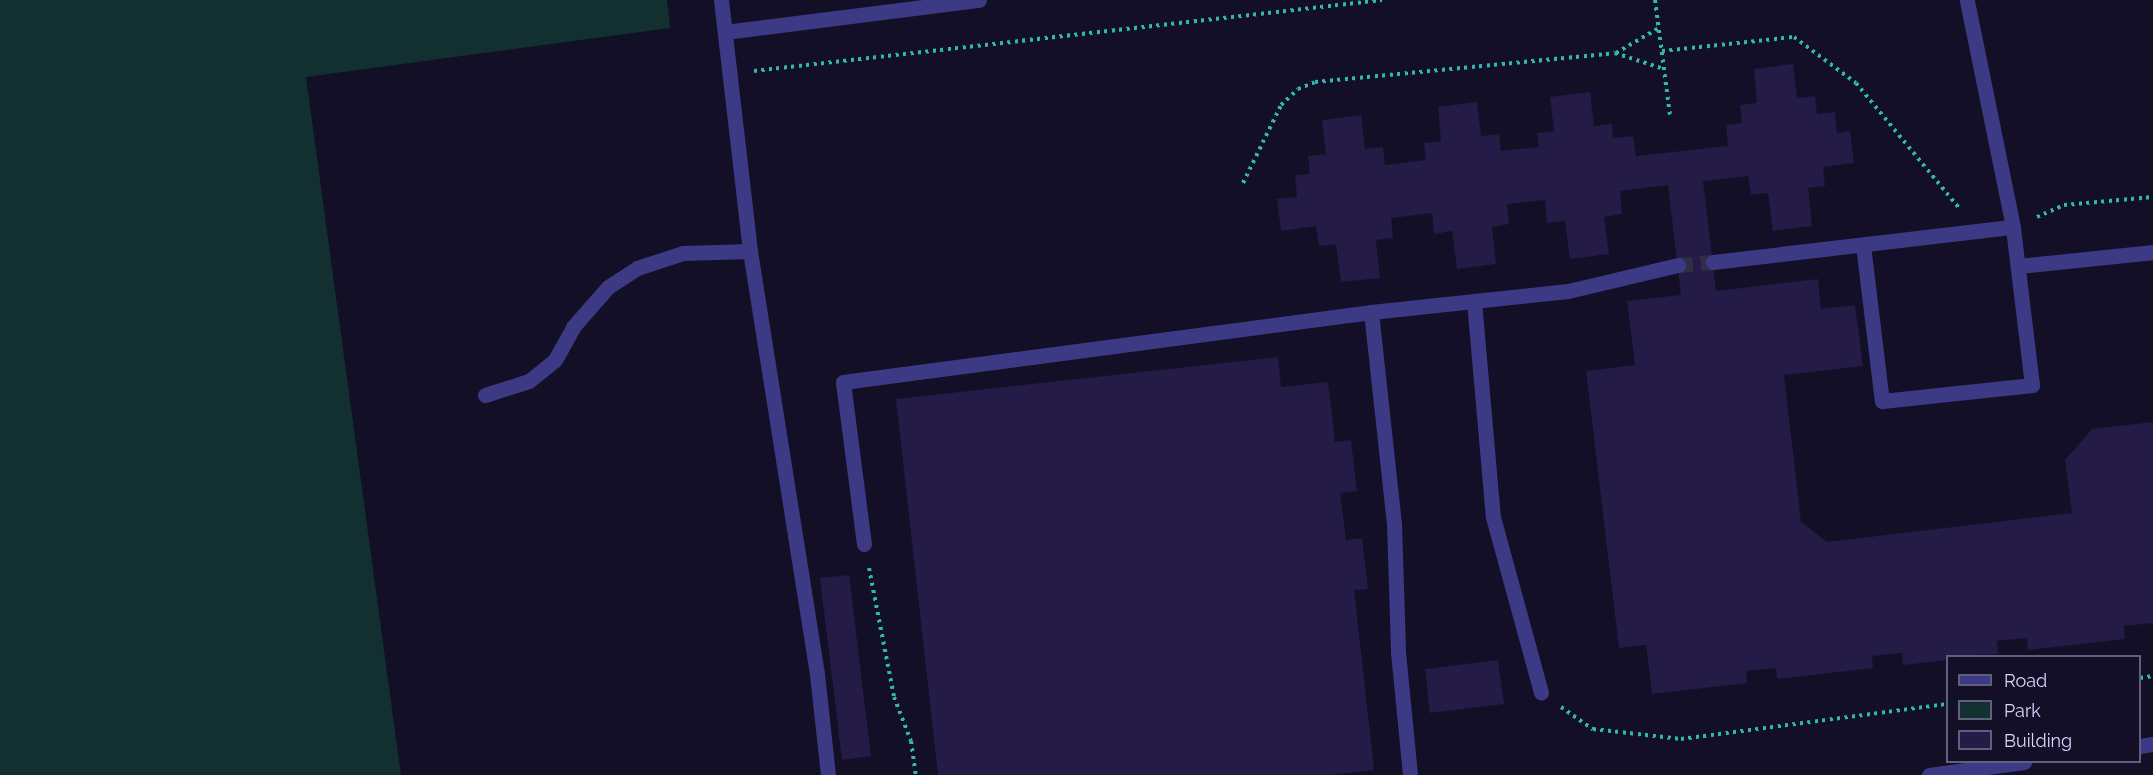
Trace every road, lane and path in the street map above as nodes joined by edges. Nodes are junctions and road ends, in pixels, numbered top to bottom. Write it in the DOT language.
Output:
graph roads {
  1 [pos="721,0"];
  2 [pos="979,0"];
  3 [pos="1382,0"];
  4 [pos="1655,0"];
  5 [pos="1967,0"];
  6 [pos="1659,28"];
  7 [pos="725,32"];
  8 [pos="1662,51"];
  9 [pos="1615,53"];
  10 [pos="1664,69"];
  11 [pos="729,74"];
  12 [pos="1670,116"];
  13 [pos="1243,183"];
  14 [pos="2153,197"];
  15 [pos="2013,227"];
  16 [pos="1978,232"];
  17 [pos="1863,245"];
  18 [pos="750,251"];
  19 [pos="2153,252"];
  20 [pos="1713,262"];
  21 [pos="1678,265"];
  22 [pos="2018,266"];
  23 [pos="1474,301"];
  24 [pos="1371,312"];
  25 [pos="485,395"];
  26 [pos="864,544"];
  27 [pos="1541,693"];
  28 [pos="1946,704"];
  29 [pos="2021,763"];
  30 [pos="2001,770"];
  31 [pos="828,775"];
  32 [pos="916,775"];
  33 [pos="1410,775"];
  34 [pos="1929,775"];
  1 -- 7 [label="lane"];
  2 -- 7 [label="lane"];
  3 -- 11 [label="path"];
  4 -- 6 [label="path"];
  5 -- 15 [label="lane"];
  6 -- 8 [label="path"];
  6 -- 9 [label="path"];
  7 -- 11 [label="lane"];
  8 -- 10 [label="path"];
  8 -- 16 [label="path"];
  9 -- 10 [label="path"];
  9 -- 13 [label="path"];
  10 -- 12 [label="path"];
  11 -- 18 [label="lane"];
  14 -- 15 [label="path"];
  15 -- 16 [label="lane"];
  15 -- 22 [label="lane"];
  16 -- 17 [label="lane"];
  17 -- 20 [label="lane"];
  17 -- 22 [label="lane"];
  18 -- 25 [label="lane"];
  18 -- 31 [label="lane"];
  19 -- 22 [label="lane"];
  21 -- 23 [label="lane"];
  23 -- 24 [label="lane"];
  23 -- 27 [label="lane"];
  24 -- 26 [label="lane"];
  24 -- 33 [label="lane"];
  26 -- 32 [label="path"];
  27 -- 28 [label="path"];
  29 -- 30 [label="lane"];
  30 -- 34 [label="lane"];
}
